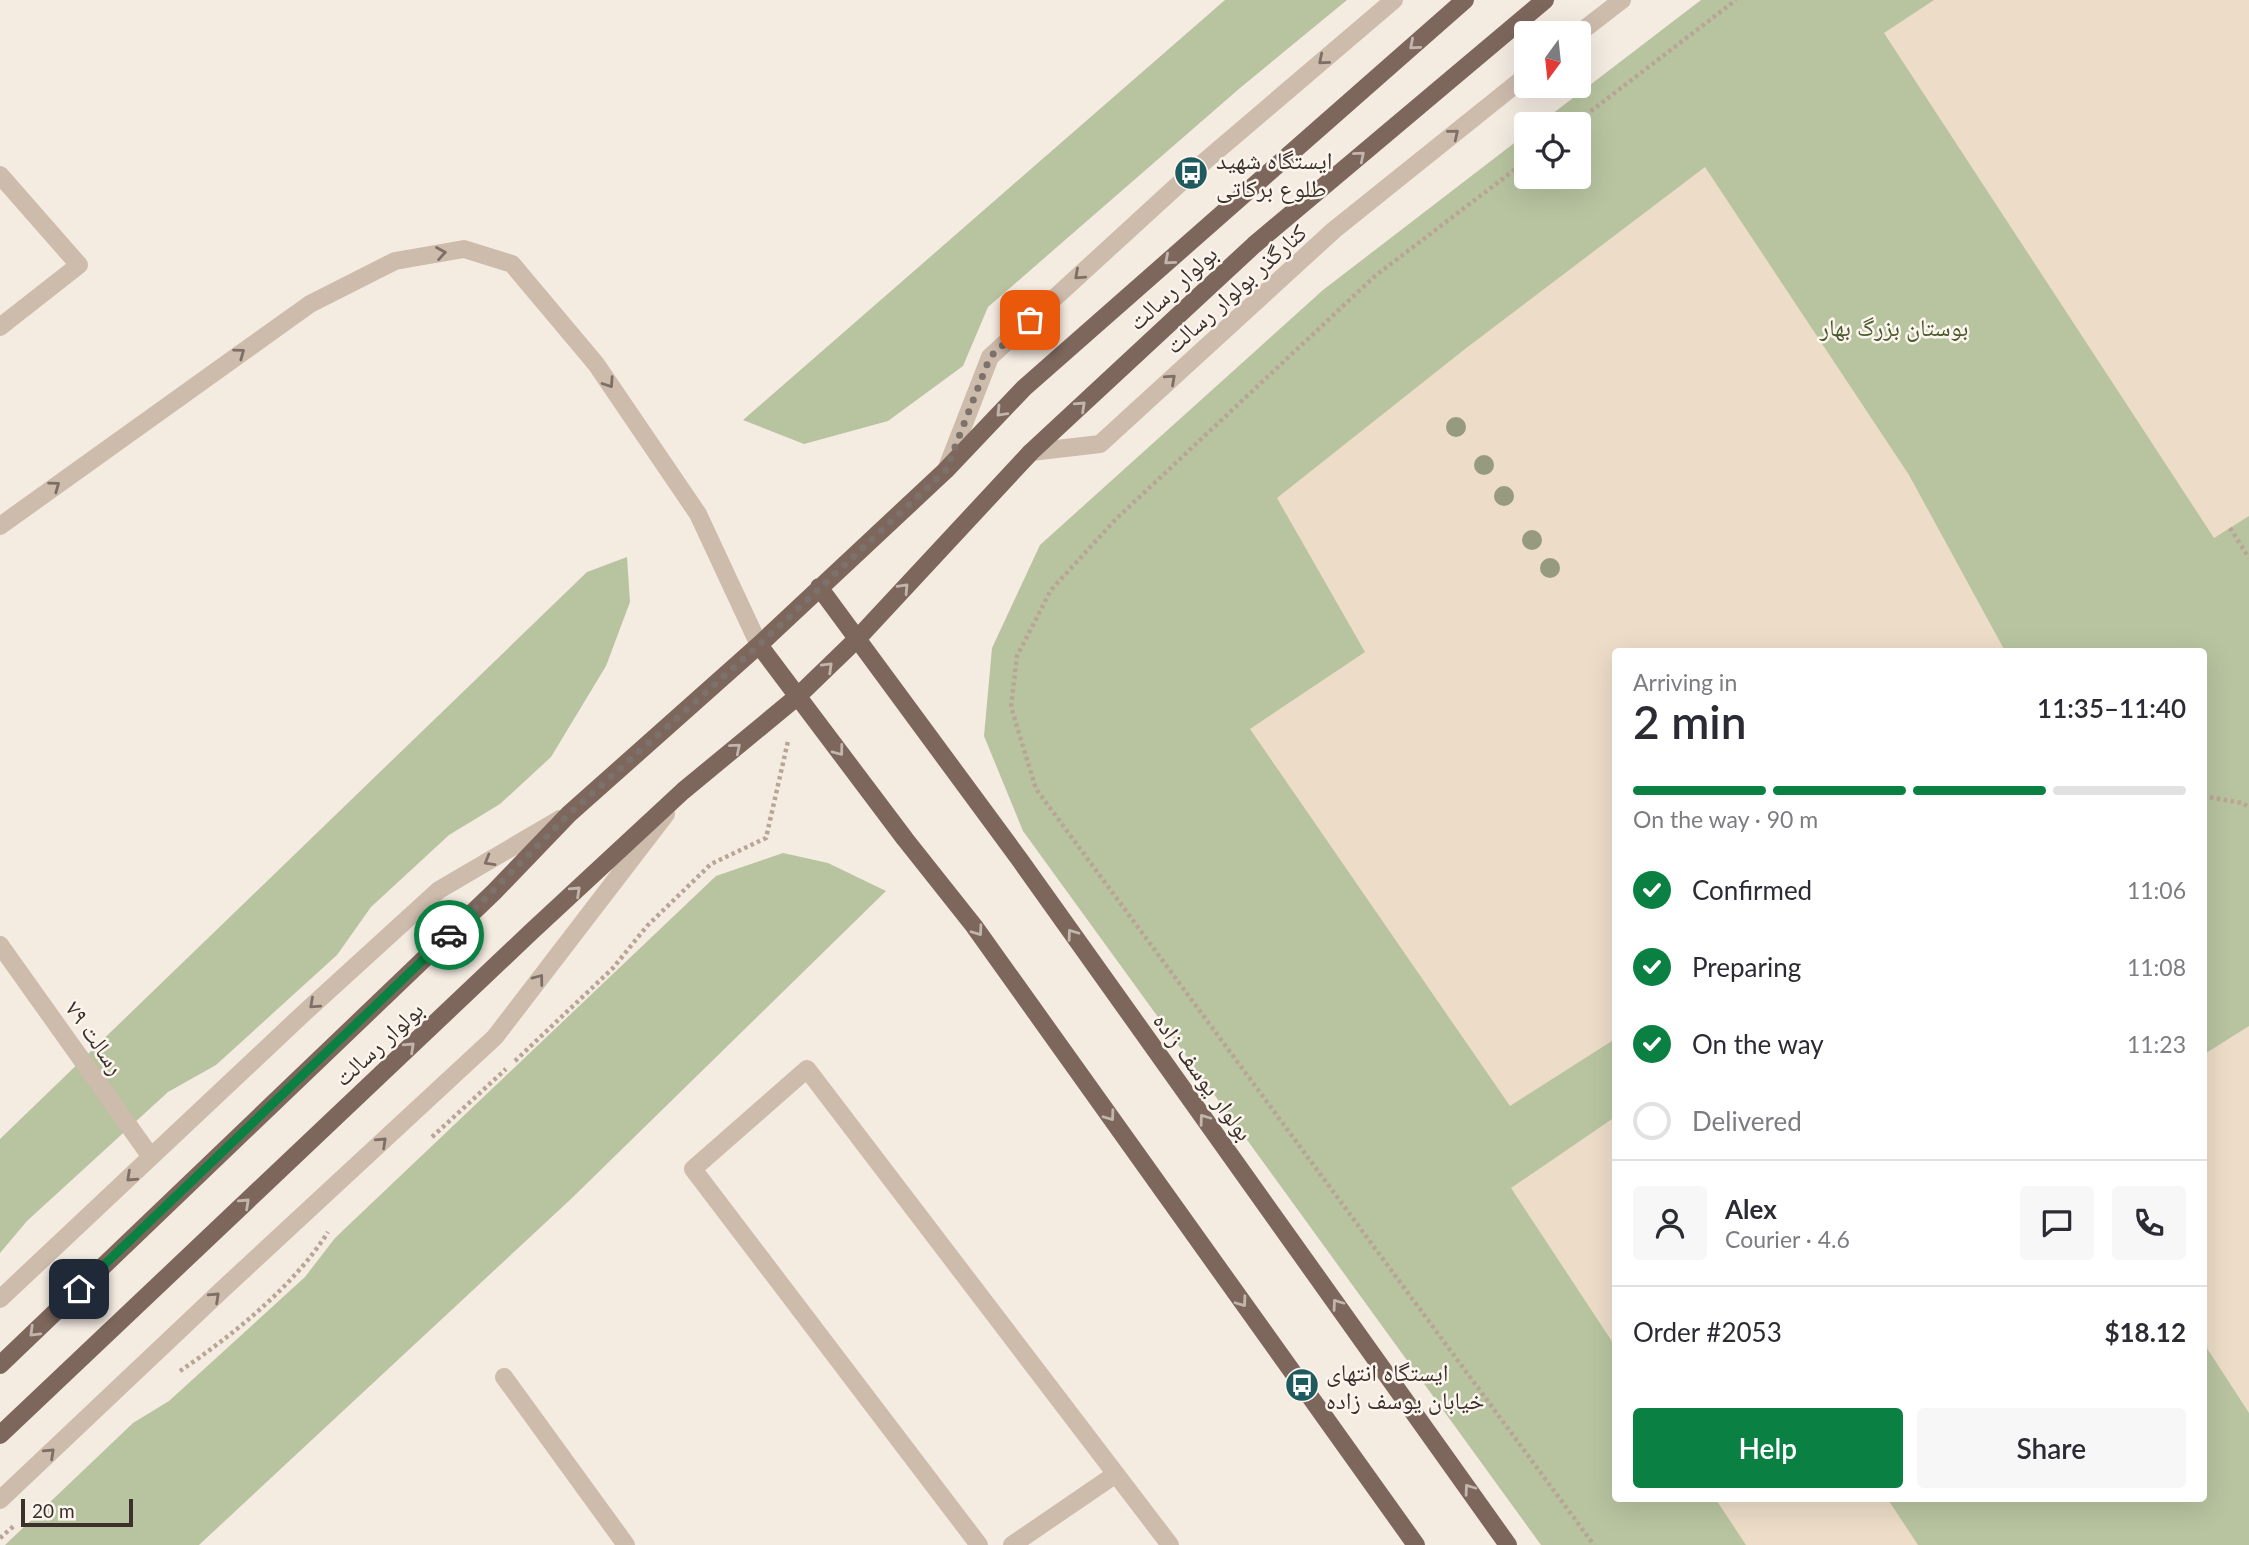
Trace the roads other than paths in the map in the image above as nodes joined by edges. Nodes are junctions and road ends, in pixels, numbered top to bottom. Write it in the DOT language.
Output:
graph roads {
  1 [pos="1394,0"];
  2 [pos="1465,0"];
  3 [pos="1545,0"];
  4 [pos="1622,0"];
  5 [pos="1591,24"];
  6 [pos="1514,86"];
  7 [pos="0,175"];
  8 [pos="0,327"];
  9 [pos="1031,452"];
  10 [pos="946,470"];
  11 [pos="0,526"];
  12 [pos="819,587"];
  13 [pos="858,638"];
  14 [pos="759,645"];
  15 [pos="798,696"];
  16 [pos="683,791"];
  17 [pos="569,814"];
  18 [pos="0,945"];
  19 [pos="151,1157"];
  20 [pos="0,1299"];
  21 [pos="0,1365"];
  22 [pos="504,1377"];
  23 [pos="0,1435"];
  24 [pos="1116,1474"];
  25 [pos="0,1500"];
  26 [pos="626,1545"];
  27 [pos="979,1545"];
  28 [pos="1012,1545"];
  29 [pos="1170,1545"];
  30 [pos="1416,1545"];
  31 [pos="1508,1545"];
  1 -- 10 [label="street, one-way"];
  2 -- 10 [label="main road, بولوار رسالت, one-way"];
  9 -- 3 [label="main road, بولوار رسالت, one-way"];
  4 -- 5 [label="street"];
  9 -- 6 [label="street, کنارگذر بولوار رسالت, one-way"];
  7 -- 8 [label="street"];
  13 -- 9 [label="main road, بولوار رسالت, one-way"];
  10 -- 12 [label="main road, بولوار رسالت"];
  11 -- 14 [label="street, one-way"];
  12 -- 13 [label="main road, بولوار یوسف زاده"];
  12 -- 14 [label="main road, بولوار رسالت"];
  15 -- 13 [label="main road, بولوار رسالت, one-way"];
  31 -- 13 [label="main road, بولوار یوسف زاده, one-way"];
  14 -- 15 [label="main road"];
  14 -- 17 [label="main road, بولوار رسالت"];
  16 -- 15 [label="main road, بولوار رسالت, one-way"];
  15 -- 30 [label="main road, one-way"];
  23 -- 16 [label="main road, بولوار رسالت, one-way"];
  25 -- 16 [label="street, one-way"];
  17 -- 19 [label="street, one-way"];
  17 -- 21 [label="main road, بولوار رسالت, one-way"];
  18 -- 19 [label="street, رسالت ۷۹"];
  19 -- 20 [label="street, one-way"];
  22 -- 26 [label="street"];
  24 -- 27 [label="street"];
  24 -- 28 [label="street"];
  24 -- 29 [label="street"];
}
